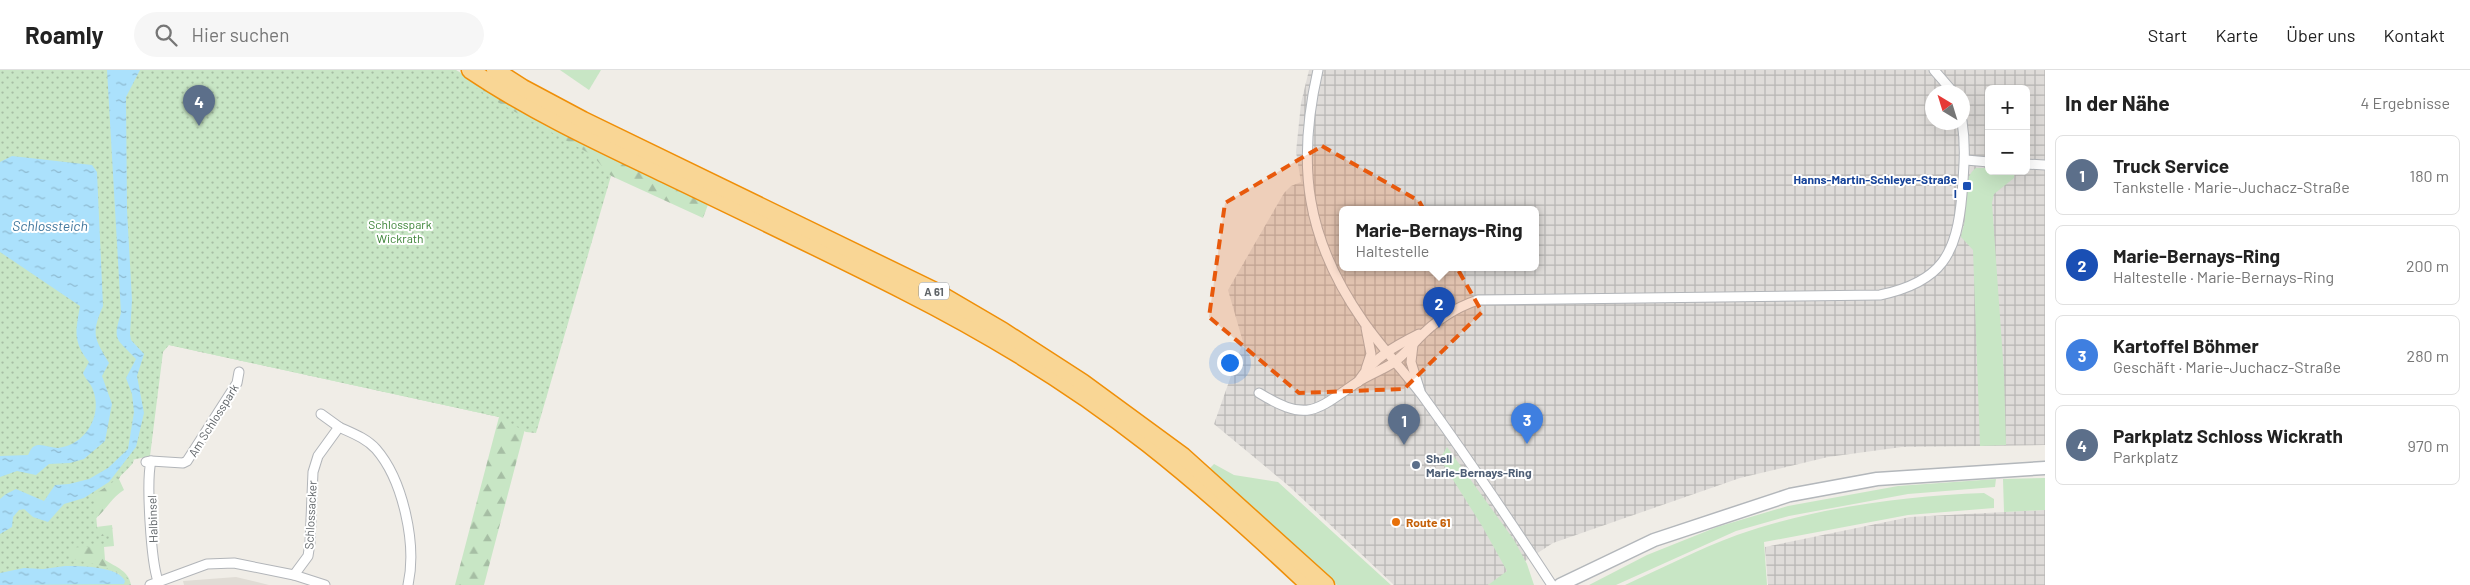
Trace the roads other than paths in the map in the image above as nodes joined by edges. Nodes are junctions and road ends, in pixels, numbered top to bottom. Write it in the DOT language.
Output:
graph roads {
  1 [pos="470,70"];
  2 [pos="495,70"];
  3 [pos="1318,70"];
  4 [pos="1934,70"];
  5 [pos="1947,85"];
  6 [pos="1963,130"];
  7 [pos="1966,160"];
  8 [pos="1985,162"];
  9 [pos="2030,164"];
  10 [pos="2045,165"];
  11 [pos="1364,321"];
  12 [pos="1426,330"];
  13 [pos="1413,344"];
  14 [pos="1387,351"];
  15 [pos="1394,362"];
  16 [pos="1366,369"];
  17 [pos="239,372"];
  18 [pos="1358,382"];
  19 [pos="1258,393"];
  20 [pos="1421,394"];
  21 [pos="321,414"];
  22 [pos="339,427"];
  23 [pos="148,462"];
  24 [pos="2045,468"];
  25 [pos="294,575"];
  26 [pos="154,583"];
  27 [pos="325,585"];
  28 [pos="408,585"];
  29 [pos="1309,585"];
  30 [pos="1326,585"];
  31 [pos="1552,585"];
  32 [pos="1560,585"];
  1 -- 29 [label="highway, A 61"];
  2 -- 30 [label="highway, A 61"];
  3 -- 11 [label="street"];
  4 -- 5 [label="street"];
  6 -- 7 [label="street"];
  7 -- 8 [label="street"];
  7 -- 12 [label="street"];
  9 -- 10 [label="street"];
  11 -- 14 [label="street"];
  11 -- 16 [label="street"];
  12 -- 13 [label="street"];
  12 -- 14 [label="street"];
  13 -- 15 [label="street"];
  13 -- 20 [label="street"];
  14 -- 15 [label="street"];
  14 -- 16 [label="street"];
  15 -- 18 [label="street"];
  15 -- 20 [label="street"];
  16 -- 18 [label="street"];
  17 -- 23 [label="street, Am Schlosspark"];
  18 -- 19 [label="street"];
  20 -- 31 [label="street"];
  21 -- 22 [label="street"];
  22 -- 25 [label="street, Schlossacker"];
  22 -- 28 [label="street"];
  23 -- 26 [label="street, Halbinsel"];
  24 -- 32 [label="main road"];
  25 -- 26 [label="street"];
  25 -- 27 [label="street"];
}
